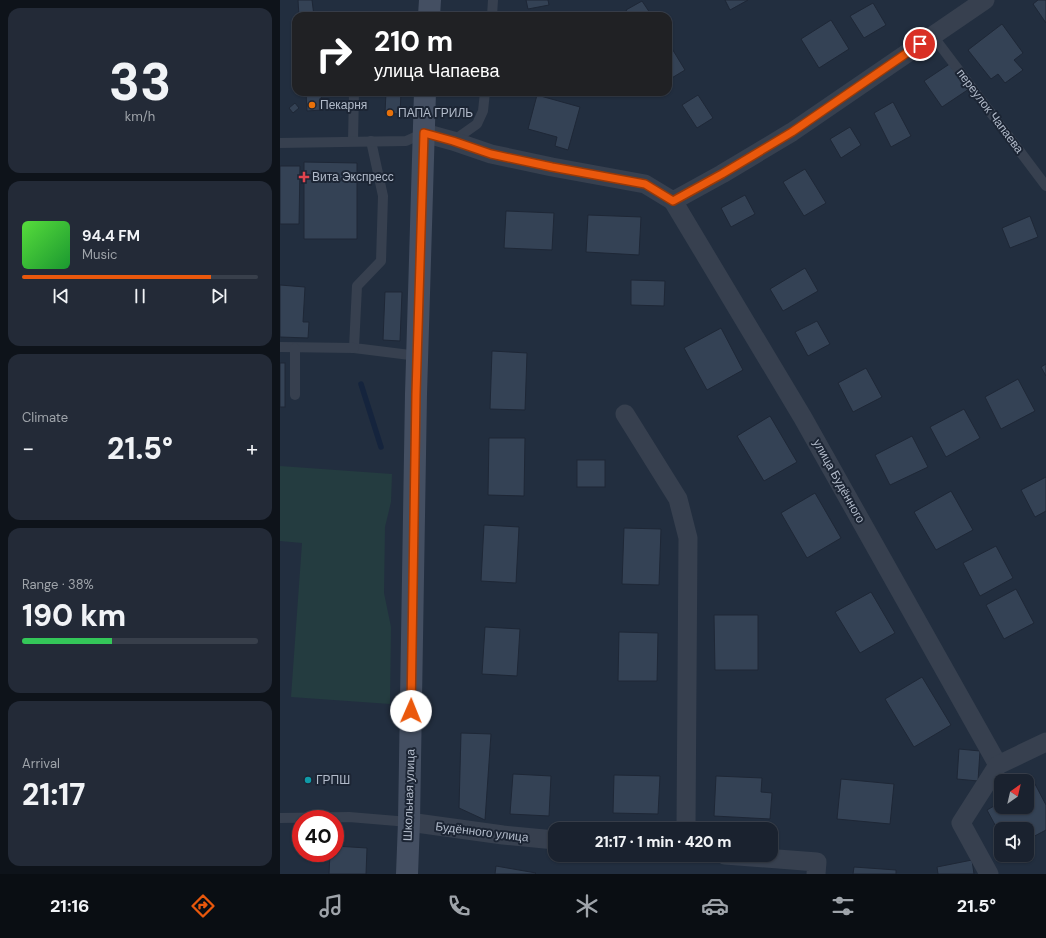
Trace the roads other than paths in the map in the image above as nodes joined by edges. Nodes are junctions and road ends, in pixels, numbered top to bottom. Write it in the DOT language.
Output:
graph roads {
  1 [pos="430,0"];
  2 [pos="493,0"];
  3 [pos="985,0"];
  4 [pos="429,12"];
  5 [pos="492,12"];
  6 [pos="933,36"];
  7 [pos="354,96"];
  8 [pos="425,96"];
  9 [pos="485,96"];
  10 [pos="424,133"];
  11 [pos="353,141"];
  12 [pos="370,141"];
  13 [pos="453,141"];
  14 [pos="280,143"];
  15 [pos="1046,186"];
  16 [pos="673,201"];
  17 [pos="280,347"];
  18 [pos="295,348"];
  19 [pos="354,348"];
  20 [pos="418,356"];
  21 [pos="295,395"];
  22 [pos="625,414"];
  23 [pos="1046,742"];
  24 [pos="998,765"];
  25 [pos="280,818"];
  26 [pos="409,822"];
  27 [pos="686,822"];
  28 [pos="548,839"];
  29 [pos="774,862"];
  30 [pos="816,868"];
  31 [pos="407,874"];
  32 [pos="989,874"];
  1 -- 4 [label="street"];
  2 -- 5 [label="lane"];
  3 -- 6 [label="street"];
  6 -- 15 [label="lane, переулок Чапаева"];
  6 -- 16 [label="street"];
  7 -- 11 [label="lane"];
  8 -- 10 [label="street, Школьная улица"];
  9 -- 13 [label="lane"];
  10 -- 12 [label="lane"];
  10 -- 13 [label="street"];
  10 -- 20 [label="street, Школьная улица"];
  11 -- 12 [label="lane"];
  11 -- 14 [label="lane"];
  12 -- 19 [label="lane"];
  13 -- 16 [label="street"];
  16 -- 24 [label="street, улица Будённого"];
  17 -- 18 [label="lane"];
  18 -- 19 [label="lane"];
  18 -- 21 [label="lane"];
  19 -- 20 [label="lane"];
  20 -- 26 [label="street, Школьная улица"];
  22 -- 27 [label="street"];
  23 -- 24 [label="street"];
  24 -- 32 [label="street"];
  25 -- 26 [label="lane"];
  26 -- 28 [label="street, Будённого улица"];
  26 -- 31 [label="street, Школьная улица"];
  29 -- 30 [label="street"];
}
